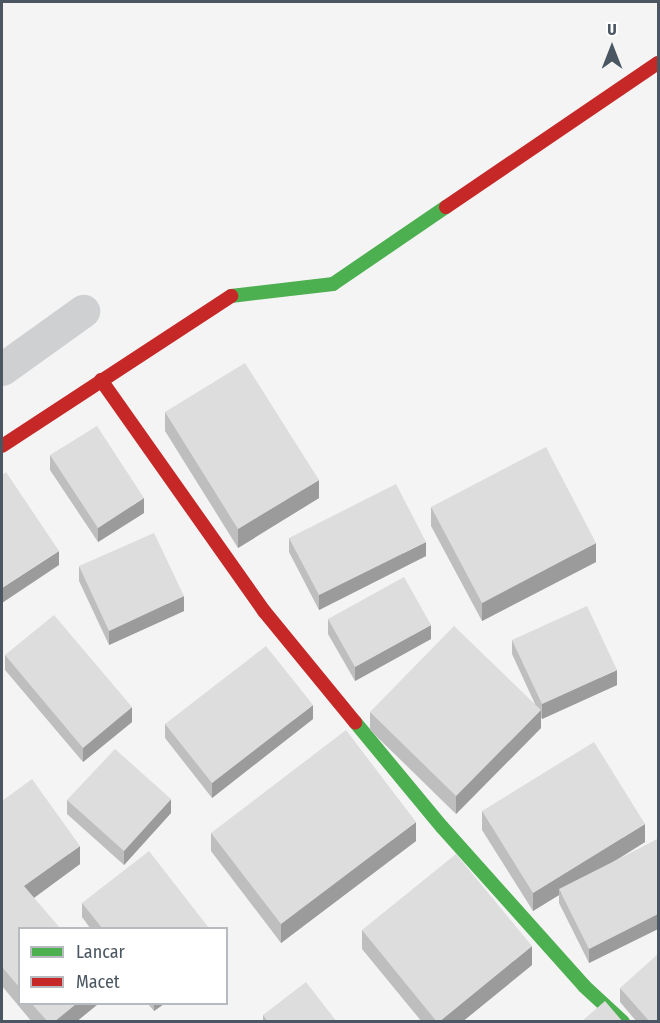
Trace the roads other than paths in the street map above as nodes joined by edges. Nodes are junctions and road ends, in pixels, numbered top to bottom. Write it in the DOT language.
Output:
graph roads {
  1 [pos="658,63"];
  2 [pos="83,311"];
  3 [pos="2,369"];
  4 [pos="102,380"];
  5 [pos="2,446"];
  6 [pos="623,1022"];
  1 -- 4 [label="street"];
  2 -- 3 [label="street"];
  4 -- 5 [label="street"];
  4 -- 6 [label="street"];
}
